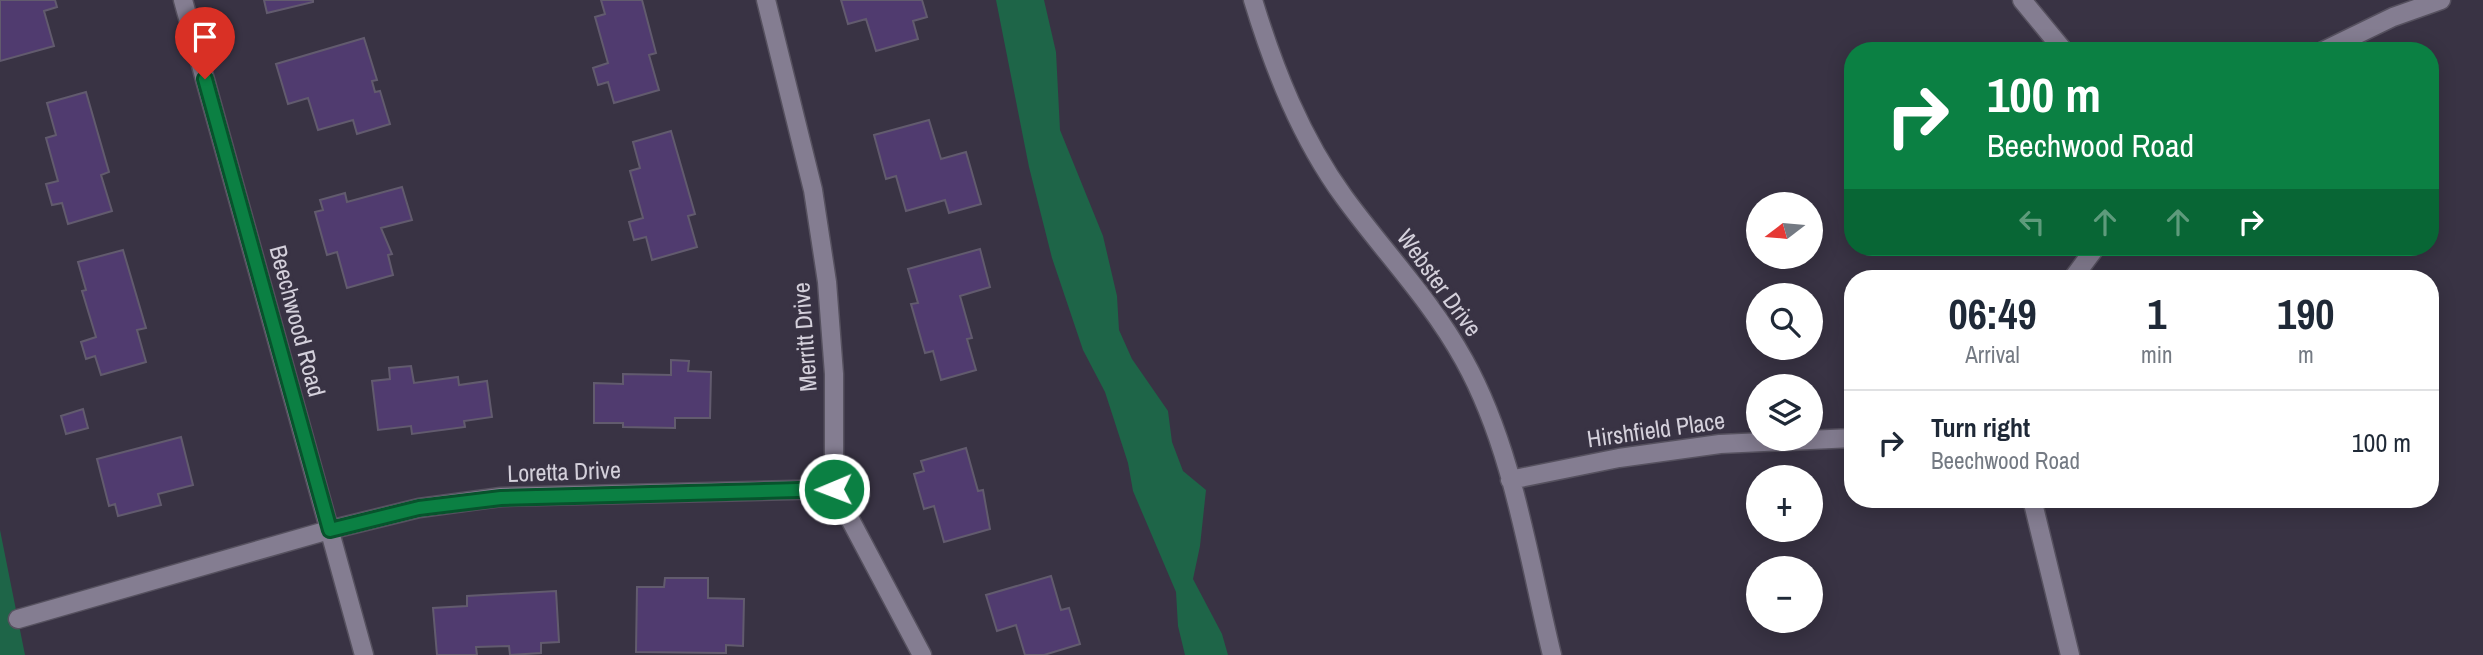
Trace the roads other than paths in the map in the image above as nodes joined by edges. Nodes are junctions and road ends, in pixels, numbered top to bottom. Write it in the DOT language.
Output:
graph roads {
  1 [pos="183,0"];
  2 [pos="766,0"];
  3 [pos="1253,0"];
  4 [pos="2022,0"];
  5 [pos="2441,0"];
  6 [pos="2057,42"];
  7 [pos="2342,42"];
  8 [pos="1844,438"];
  9 [pos="1510,480"];
  10 [pos="834,489"];
  11 [pos="2034,508"];
  12 [pos="330,530"];
  13 [pos="18,619"];
  14 [pos="364,655"];
  15 [pos="922,655"];
  16 [pos="1552,655"];
  17 [pos="2070,655"];
  1 -- 12 [label="street, Beechwood Road"];
  2 -- 10 [label="street, Merritt Drive"];
  3 -- 9 [label="street, Webster Drive"];
  4 -- 6 [label="street"];
  5 -- 7 [label="street"];
  8 -- 9 [label="street, Hirshfield Place"];
  9 -- 16 [label="street, Webster Drive"];
  10 -- 12 [label="street, Loretta Drive"];
  10 -- 15 [label="street, Merritt Drive"];
  11 -- 17 [label="street"];
  12 -- 13 [label="street, Loretta Drive"];
  12 -- 14 [label="street, Beechwood Road"];
}
